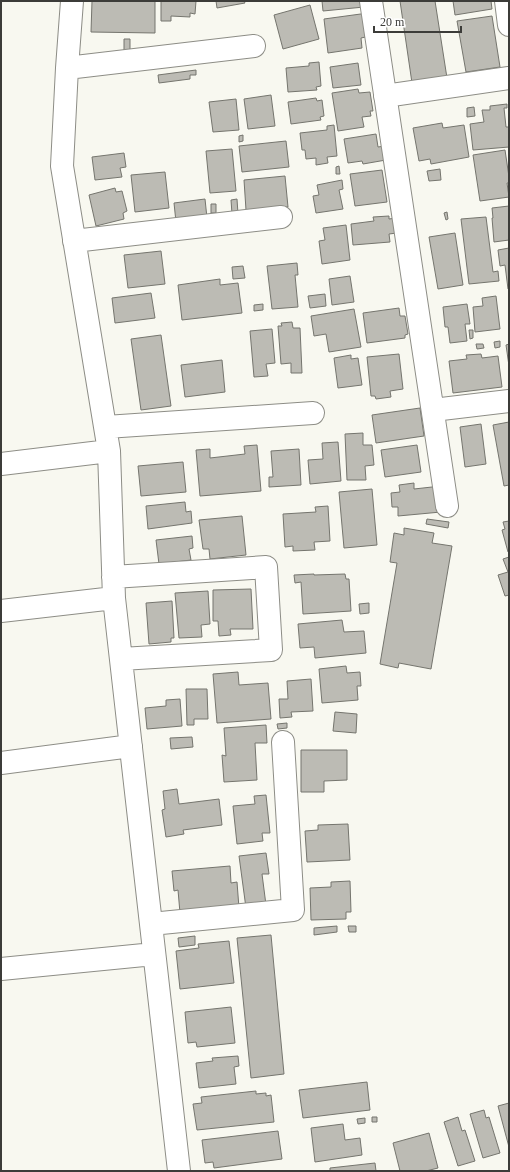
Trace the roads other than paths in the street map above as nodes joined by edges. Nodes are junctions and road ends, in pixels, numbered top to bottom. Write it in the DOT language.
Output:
graph roads {
  1 [pos="72,1"];
  2 [pos="371,1"];
  3 [pos="506,1"];
  4 [pos="509,25"];
  5 [pos="254,46"];
  6 [pos="67,68"];
  7 [pos="509,78"];
  8 [pos="385,96"];
  9 [pos="281,217"];
  10 [pos="74,241"];
  11 [pos="509,401"];
  12 [pos="433,410"];
  13 [pos="313,413"];
  14 [pos="106,427"];
  15 [pos="110,451"];
  16 [pos="1,464"];
  17 [pos="447,506"];
  18 [pos="113,587"];
  19 [pos="1,611"];
  20 [pos="121,659"];
  21 [pos="283,742"];
  22 [pos="131,746"];
  23 [pos="1,763"];
  24 [pos="151,924"];
  25 [pos="154,954"];
  26 [pos="1,969"];
  27 [pos="179,1171"];
  1 -- 6 [label="street"];
  2 -- 8 [label="street"];
  3 -- 4 [label="street"];
  5 -- 6 [label="street"];
  6 -- 10 [label="street"];
  7 -- 8 [label="street"];
  8 -- 12 [label="street"];
  9 -- 10 [label="street"];
  10 -- 14 [label="street"];
  11 -- 12 [label="street"];
  12 -- 17 [label="street"];
  13 -- 14 [label="street"];
  14 -- 15 [label="street"];
  15 -- 16 [label="street"];
  15 -- 18 [label="street"];
  18 -- 19 [label="street"];
  18 -- 20 [label="street"];
  18 -- 20 [label="street"];
  20 -- 22 [label="street"];
  21 -- 24 [label="street"];
  22 -- 23 [label="street"];
  22 -- 24 [label="street"];
  24 -- 25 [label="street"];
  25 -- 26 [label="street"];
  25 -- 27 [label="street"];
}
